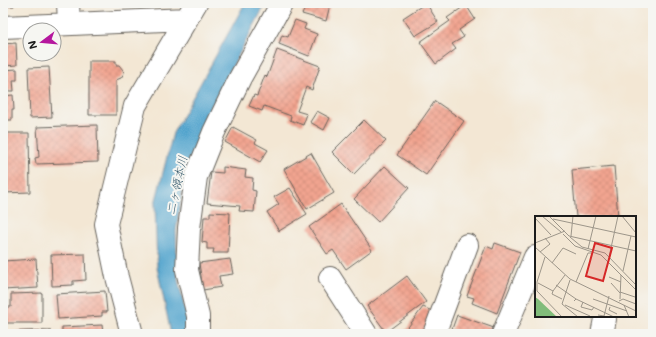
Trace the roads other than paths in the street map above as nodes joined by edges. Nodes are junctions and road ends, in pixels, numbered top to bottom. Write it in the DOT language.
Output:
graph roads {
  1 [pos="282,3"];
  2 [pos="192,11"];
  3 [pos="69,13"];
  4 [pos="3,27"];
  5 [pos="467,245"];
  6 [pos="535,257"];
  7 [pos="330,278"];
  8 [pos="132,334"];
  9 [pos="198,334"];
  10 [pos="366,334"];
  11 [pos="434,334"];
  12 [pos="503,334"];
  1 -- 9 [label="street"];
  2 -- 3 [label="street"];
  2 -- 8 [label="street"];
  3 -- 4 [label="street"];
  5 -- 11 [label="street"];
  6 -- 12 [label="street"];
  7 -- 10 [label="street"];
}
